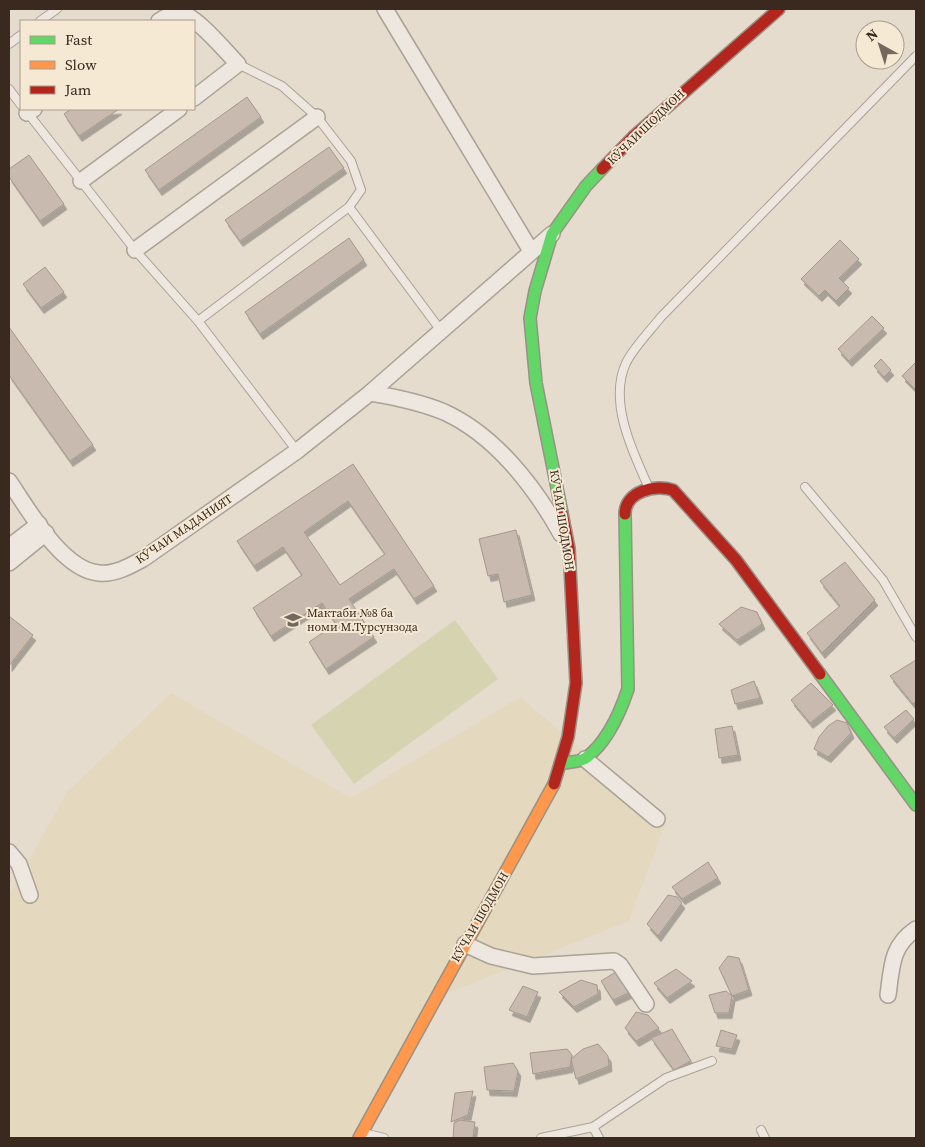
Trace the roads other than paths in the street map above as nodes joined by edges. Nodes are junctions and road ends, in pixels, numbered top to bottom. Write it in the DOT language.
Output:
graph roads {
  1 [pos="57,9"];
  2 [pos="385,9"];
  3 [pos="779,9"];
  4 [pos="41,20"];
  5 [pos="161,20"];
  6 [pos="193,20"];
  7 [pos="195,21"];
  8 [pos="20,36"];
  9 [pos="9,44"];
  10 [pos="916,56"];
  11 [pos="238,64"];
  12 [pos="9,89"];
  13 [pos="195,97"];
  14 [pos="20,101"];
  15 [pos="28,110"];
  16 [pos="178,110"];
  17 [pos="317,118"];
  18 [pos="81,181"];
  19 [pos="349,207"];
  20 [pos="552,234"];
  21 [pos="135,250"];
  22 [pos="531,250"];
  23 [pos="198,321"];
  24 [pos="442,332"];
  25 [pos="370,393"];
  26 [pos="297,451"];
  27 [pos="9,481"];
  28 [pos="805,486"];
  29 [pos="649,488"];
  30 [pos="43,529"];
  31 [pos="9,547"];
  32 [pos="569,548"];
  33 [pos="9,563"];
  34 [pos="916,637"];
  35 [pos="585,759"];
  36 [pos="560,764"];
  37 [pos="916,805"];
  38 [pos="657,820"];
  39 [pos="9,852"];
  40 [pos="30,895"];
  41 [pos="916,929"];
  42 [pos="465,944"];
  43 [pos="888,994"];
  44 [pos="646,1004"];
  45 [pos="712,1061"];
  46 [pos="593,1126"];
  47 [pos="761,1130"];
  48 [pos="361,1135"];
  49 [pos="384,1138"];
  50 [pos="541,1138"];
  51 [pos="599,1138"];
  52 [pos="765,1138"];
  1 -- 4 [label="lane"];
  2 -- 22 [label="street"];
  3 -- 20 [label="main road, КӮЧАИ ШОДМОН"];
  5 -- 6 [label="street"];
  7 -- 11 [label="street"];
  8 -- 9 [label="lane"];
  10 -- 29 [label="lane"];
  11 -- 13 [label="street"];
  11 -- 17 [label="lane"];
  12 -- 14 [label="lane"];
  15 -- 18 [label="lane"];
  16 -- 18 [label="street"];
  17 -- 19 [label="lane"];
  17 -- 21 [label="street"];
  18 -- 21 [label="lane"];
  19 -- 23 [label="lane"];
  19 -- 24 [label="lane"];
  20 -- 22 [label="street, КӮЧАИ МАДАНИЯТ"];
  20 -- 32 [label="main road, КӮЧАИ ШОДМОН"];
  21 -- 23 [label="lane"];
  22 -- 24 [label="street, КӮЧАИ МАДАНИЯТ"];
  23 -- 26 [label="lane"];
  24 -- 25 [label="street, КӮЧАИ МАДАНИЯТ"];
  25 -- 26 [label="street, КӮЧАИ МАДАНИЯТ"];
  25 -- 32 [label="street"];
  26 -- 30 [label="street, КӮЧАИ МАДАНИЯТ"];
  27 -- 30 [label="street, КӮЧАИ МАДАНИЯТ"];
  28 -- 34 [label="lane"];
  29 -- 35 [label="main road"];
  29 -- 37 [label="main road"];
  30 -- 31 [label="street"];
  30 -- 33 [label="street"];
  32 -- 36 [label="main road, КӮЧАИ ШОДМОН"];
  35 -- 36 [label="main road"];
  35 -- 38 [label="street"];
  36 -- 42 [label="main road, КӮЧАИ ШОДМОН"];
  39 -- 40 [label="street"];
  41 -- 43 [label="street"];
  42 -- 44 [label="street"];
  42 -- 48 [label="main road, КӮЧАИ ШОДМОН"];
  45 -- 46 [label="lane"];
  46 -- 50 [label="lane"];
  46 -- 51 [label="lane"];
  47 -- 52 [label="lane"];
  48 -- 49 [label="lane"];
}
